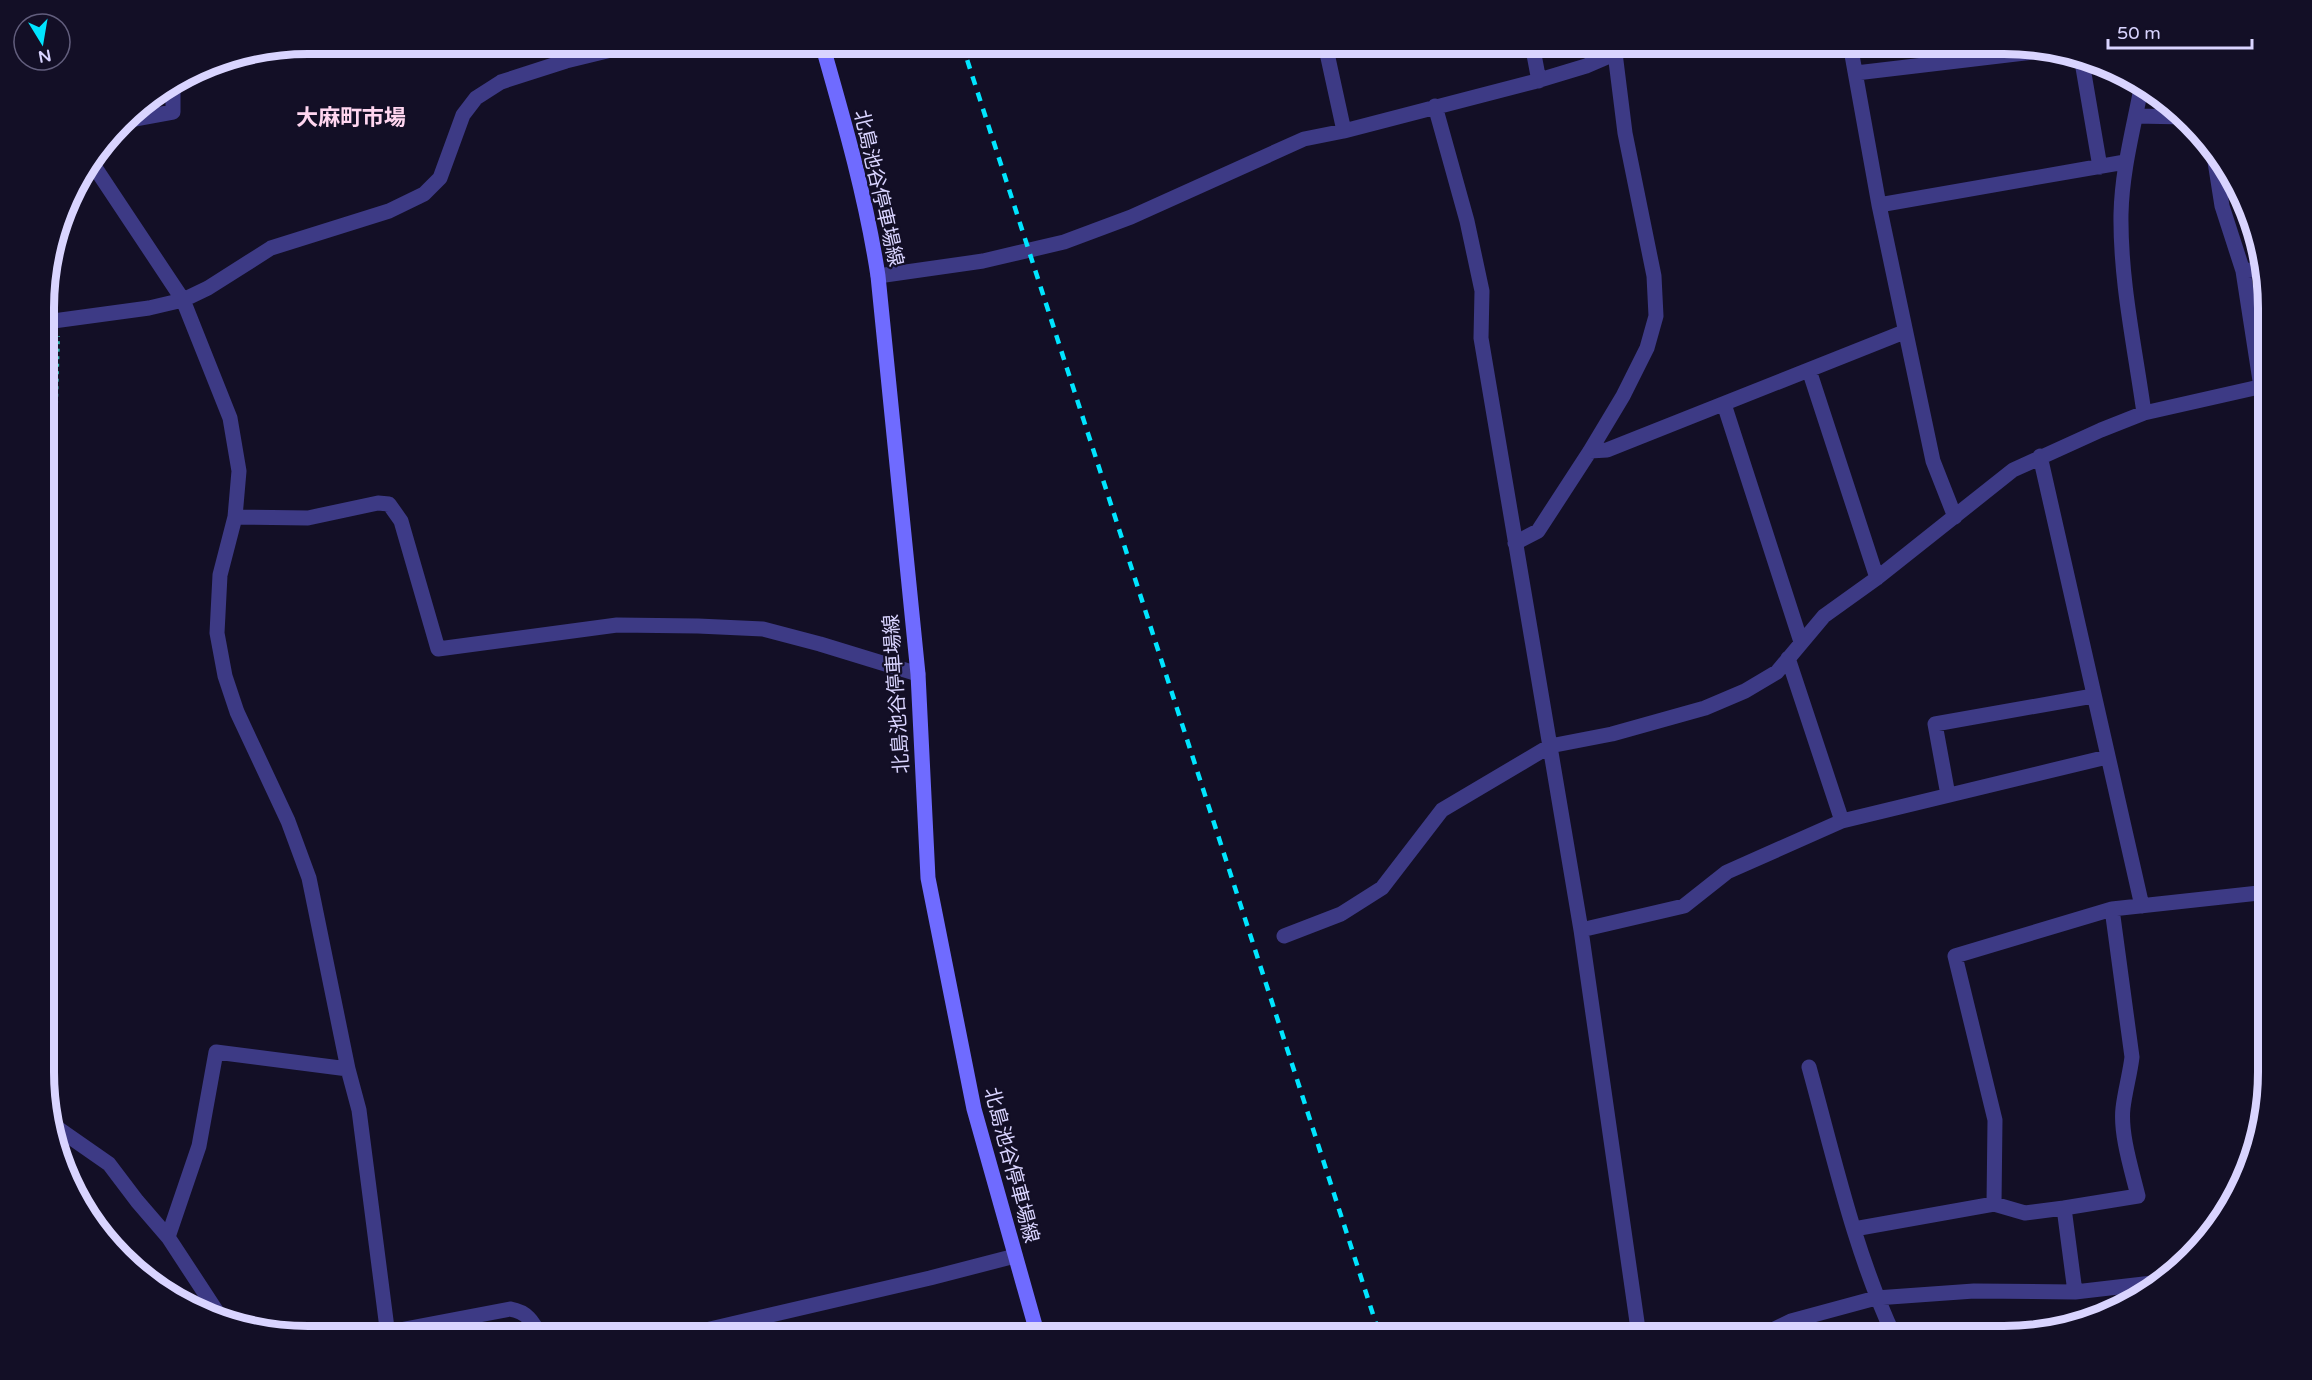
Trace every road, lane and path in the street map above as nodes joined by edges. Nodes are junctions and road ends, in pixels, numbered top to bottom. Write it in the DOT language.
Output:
graph roads {
  1 [pos="595,54"];
  2 [pos="825,54"];
  3 [pos="1326,54"];
  4 [pos="1534,54"];
  5 [pos="1597,54"];
  6 [pos="1613,54"];
  7 [pos="1615,54"];
  8 [pos="1852,54"];
  9 [pos="2012,55"];
  10 [pos="1598,60"];
  11 [pos="2083,67"];
  12 [pos="1856,73"];
  13 [pos="1539,81"];
  14 [pos="173,93"];
  15 [pos="2140,94"];
  16 [pos="1435,106"];
  17 [pos="2136,116"];
  18 [pos="2171,117"];
  19 [pos="140,118"];
  20 [pos="1344,131"];
  21 [pos="2125,162"];
  22 [pos="2100,167"];
  23 [pos="2215,167"];
  24 [pos="96,169"];
  25 [pos="1879,205"];
  26 [pos="2255,270"];
  27 [pos="2243,271"];
  28 [pos="878,276"];
  29 [pos="183,300"];
  30 [pos="54,321"];
  31 [pos="1904,332"];
  32 [pos="2258,353"];
  33 [pos="1809,370"];
  34 [pos="2258,387"];
  35 [pos="1724,404"];
  36 [pos="2144,413"];
  37 [pos="1590,451"];
  38 [pos="2040,456"];
  39 [pos="1955,516"];
  40 [pos="235,517"];
  41 [pos="1515,543"];
  42 [pos="1877,578"];
  43 [pos="1801,642"];
  44 [pos="1788,658"];
  45 [pos="918,674"];
  46 [pos="2093,696"];
  47 [pos="1550,746"];
  48 [pos="2107,757"];
  49 [pos="1948,795"];
  50 [pos="1842,821"];
  51 [pos="2258,893"];
  52 [pos="2142,906"];
  53 [pos="2112,909"];
  54 [pos="1581,930"];
  55 [pos="1284,936"];
  56 [pos="1809,1067"];
  57 [pos="348,1069"];
  58 [pos="61,1131"];
  59 [pos="1994,1204"];
  60 [pos="2064,1208"];
  61 [pos="1854,1229"];
  62 [pos="168,1237"];
  63 [pos="1015,1256"];
  64 [pos="2143,1284"];
  65 [pos="2075,1292"];
  66 [pos="1876,1298"];
  67 [pos="215,1308"];
  68 [pos="387,1326"];
  69 [pos="427,1326"];
  70 [pos="536,1326"];
  71 [pos="723,1326"];
  72 [pos="1035,1326"];
  73 [pos="1638,1326"];
  74 [pos="1781,1326"];
  75 [pos="1889,1326"];
  1 -- 29 [label="street"];
  2 -- 28 [label="main road, 北島池谷停車場線"];
  3 -- 20 [label="street"];
  4 -- 13 [label="street"];
  5 -- 10 [label="street"];
  6 -- 10 [label="street"];
  7 -- 37 [label="street"];
  8 -- 12 [label="street"];
  9 -- 12 [label="street"];
  10 -- 13 [label="street"];
  11 -- 22 [label="street"];
  12 -- 25 [label="street"];
  13 -- 16 [label="street"];
  14 -- 19 [label="street"];
  15 -- 17 [label="street"];
  16 -- 20 [label="street"];
  16 -- 41 [label="street"];
  17 -- 18 [label="street"];
  17 -- 21 [label="street"];
  20 -- 28 [label="street"];
  21 -- 22 [label="street"];
  21 -- 36 [label="street"];
  22 -- 25 [label="street"];
  23 -- 27 [label="street"];
  24 -- 29 [label="street"];
  25 -- 31 [label="street"];
  26 -- 27 [label="street"];
  27 -- 32 [label="street"];
  28 -- 45 [label="main road, 北島池谷停車場線"];
  29 -- 30 [label="street"];
  29 -- 40 [label="street"];
  31 -- 33 [label="street"];
  31 -- 39 [label="street"];
  33 -- 35 [label="street"];
  33 -- 42 [label="street"];
  34 -- 36 [label="street"];
  35 -- 37 [label="street"];
  35 -- 43 [label="street"];
  36 -- 38 [label="street"];
  37 -- 41 [label="street"];
  38 -- 39 [label="street"];
  38 -- 46 [label="street"];
  39 -- 42 [label="street"];
  40 -- 45 [label="street"];
  40 -- 57 [label="street"];
  41 -- 47 [label="street"];
  42 -- 43 [label="street"];
  43 -- 44 [label="street"];
  44 -- 47 [label="street"];
  44 -- 50 [label="street"];
  45 -- 63 [label="main road, 北島池谷停車場線"];
  46 -- 48 [label="street"];
  46 -- 49 [label="street"];
  47 -- 54 [label="street"];
  47 -- 55 [label="street"];
  48 -- 49 [label="street"];
  48 -- 52 [label="street"];
  49 -- 50 [label="street"];
  50 -- 54 [label="street"];
  51 -- 52 [label="street"];
  52 -- 53 [label="street"];
  53 -- 59 [label="street"];
  53 -- 60 [label="street"];
  54 -- 73 [label="street"];
  56 -- 61 [label="street"];
  57 -- 62 [label="street"];
  57 -- 68 [label="street"];
  58 -- 62 [label="street"];
  59 -- 60 [label="street"];
  59 -- 61 [label="street"];
  60 -- 65 [label="street"];
  61 -- 66 [label="street"];
  62 -- 67 [label="street"];
  63 -- 71 [label="street"];
  63 -- 72 [label="main road, 北島池谷停車場線"];
  64 -- 65 [label="street"];
  65 -- 66 [label="street"];
  66 -- 74 [label="street"];
  66 -- 75 [label="street"];
  69 -- 70 [label="street"];
}
